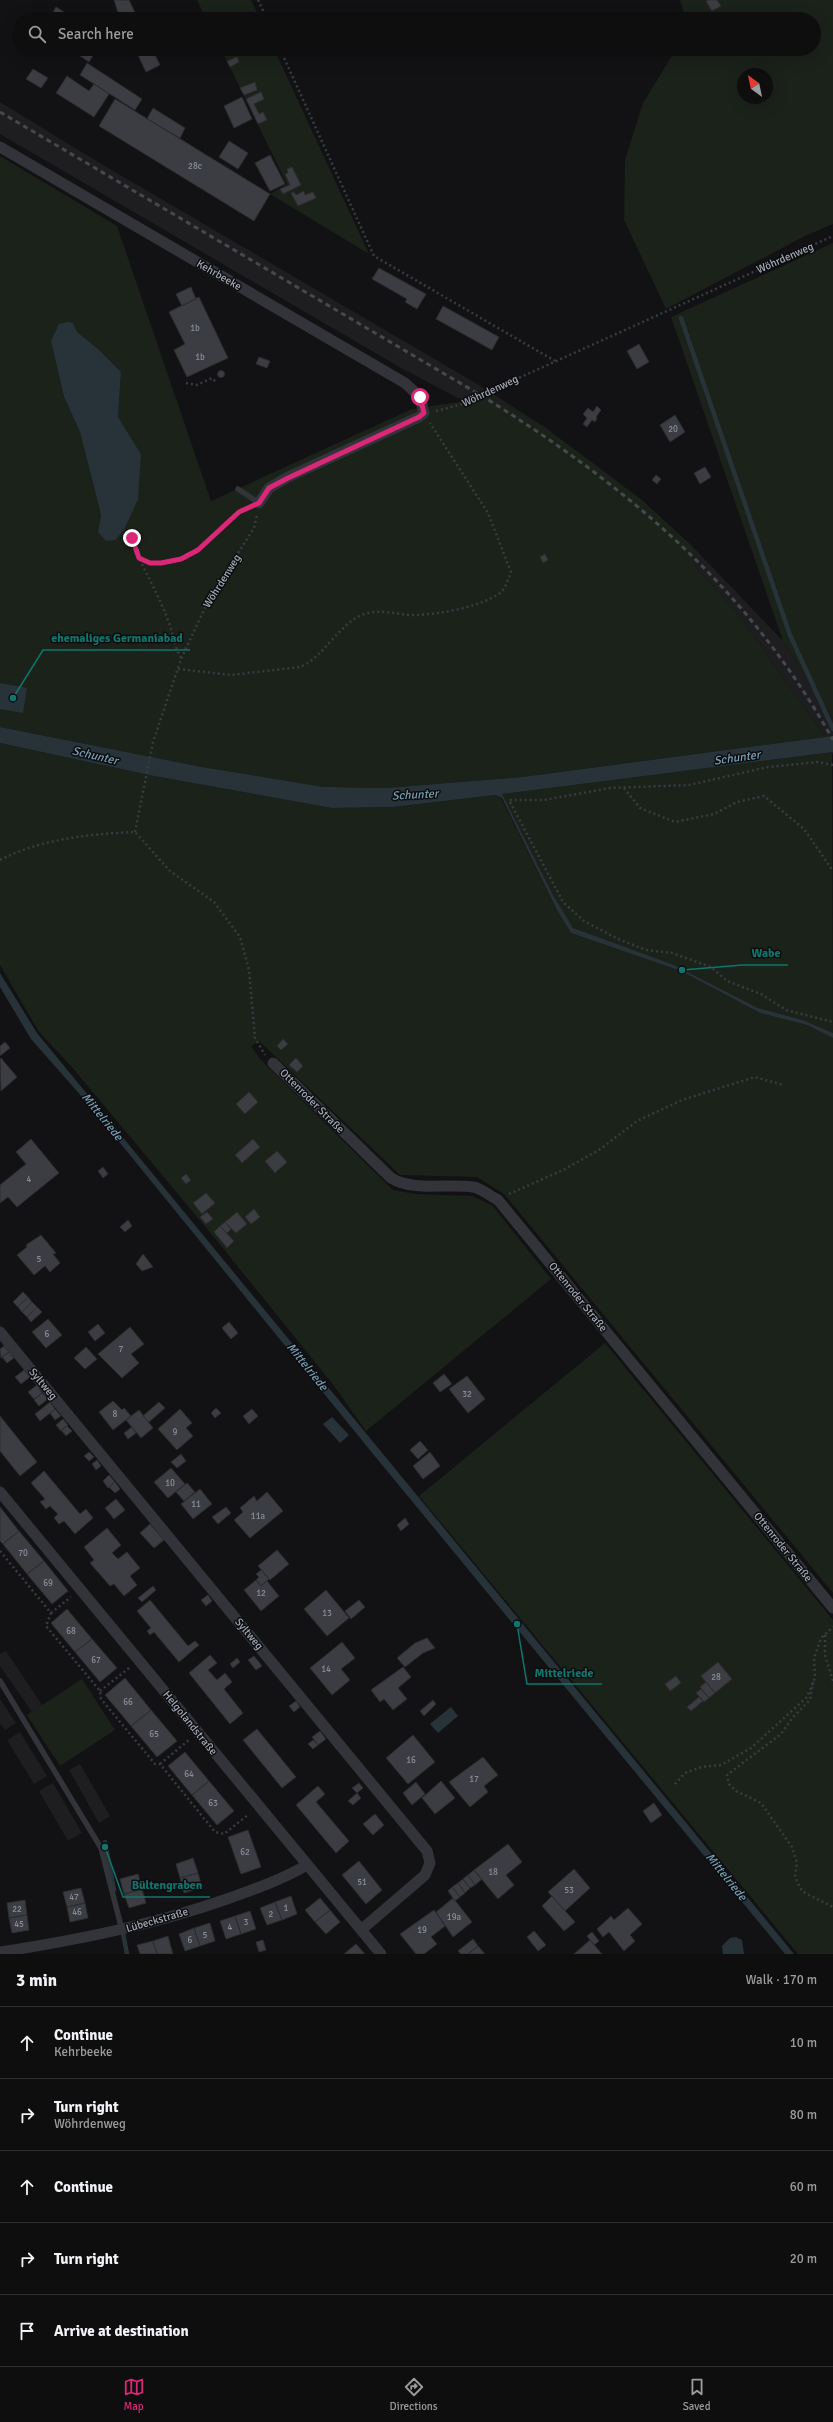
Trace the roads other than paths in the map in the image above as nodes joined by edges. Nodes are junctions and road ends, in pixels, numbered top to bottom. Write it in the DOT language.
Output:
graph roads {
  1 [pos="0,147"];
  2 [pos="238,489"];
  3 [pos="259,503"];
  4 [pos="273,1062"];
  5 [pos="0,1332"];
  6 [pos="0,1492"];
  7 [pos="833,1608"];
  8 [pos="0,1681"];
  9 [pos="308,1865"];
  10 [pos="122,1930"];
  11 [pos="361,1930"];
  12 [pos="0,1952"];
  13 [pos="381,1954"];
  1 -- 3 [label="street, Kehrbeeke"];
  2 -- 3 [label="lane"];
  4 -- 7 [label="street, Ottenroder Straße"];
  5 -- 11 [label="street, Syltweg"];
  6 -- 9 [label="street, Helgolandstraße"];
  8 -- 10 [label="lane"];
  9 -- 10 [label="street, Lübeckstraße"];
  9 -- 11 [label="street, Helgolandstraße"];
  10 -- 12 [label="street, Lübeckstraße"];
  11 -- 13 [label="street, Helgolandstraße"];
}
